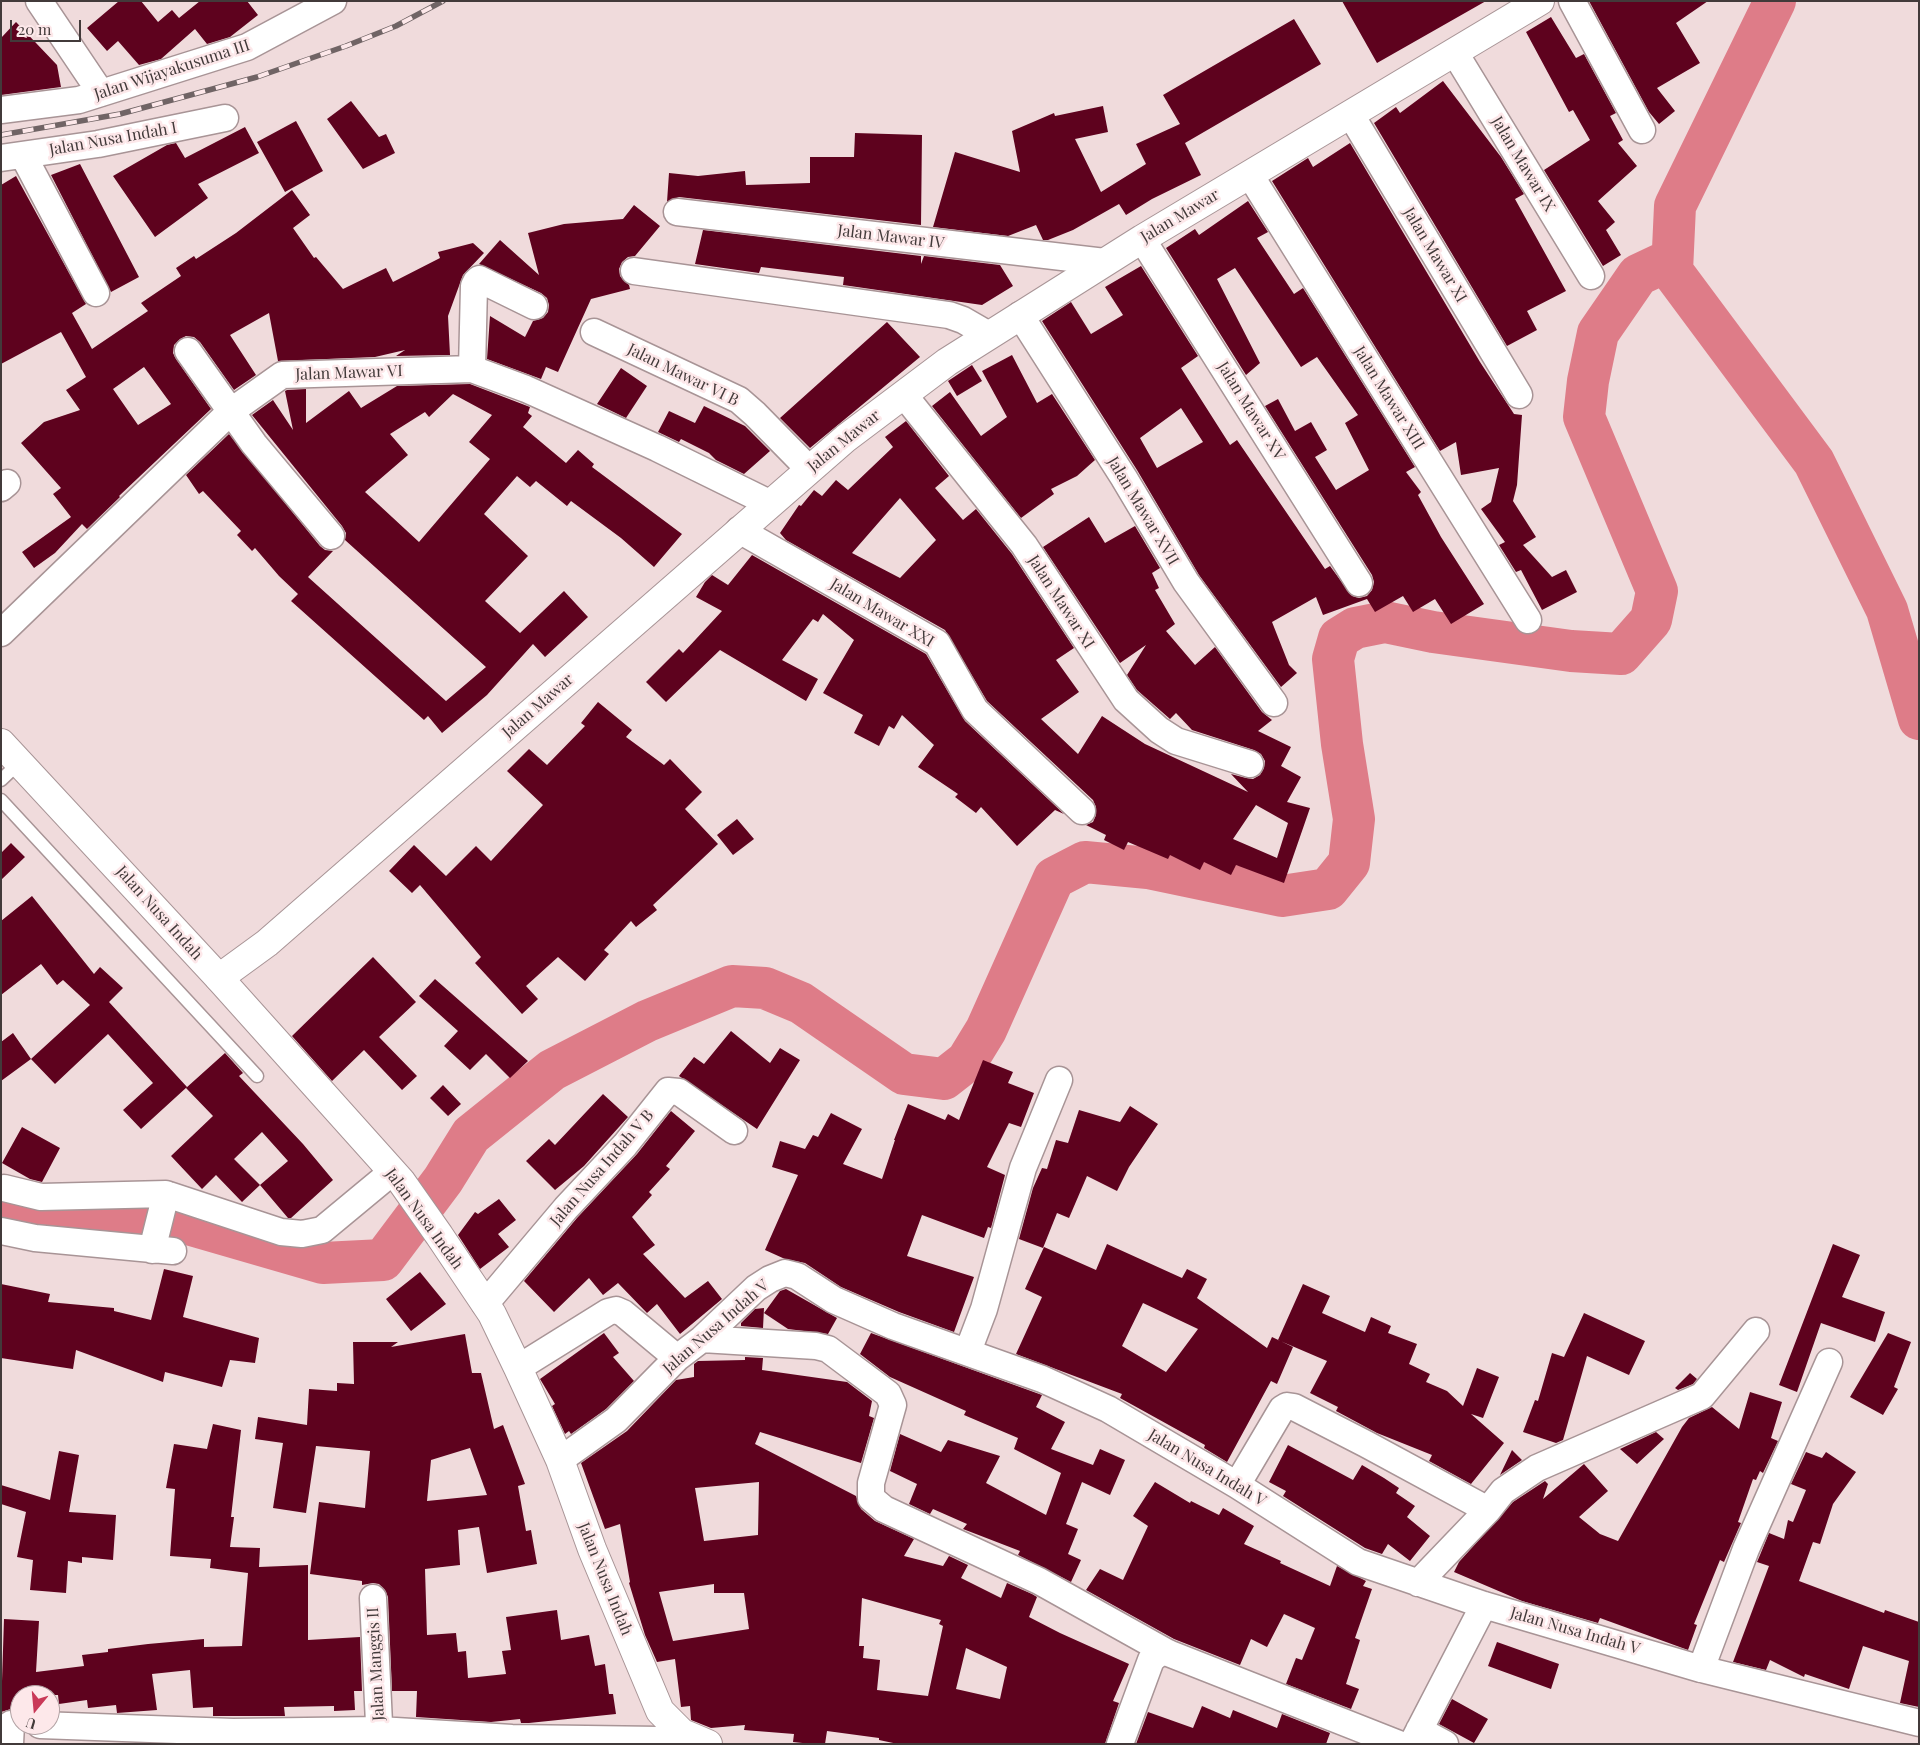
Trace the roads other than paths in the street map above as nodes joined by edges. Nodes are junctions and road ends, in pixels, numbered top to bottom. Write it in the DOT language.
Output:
graph roads {
  1 [pos="39,1"];
  2 [pos="333,1"];
  3 [pos="1540,1"];
  4 [pos="1572,1"];
  5 [pos="1455,53"];
  6 [pos="101,93"];
  7 [pos="1,110"];
  8 [pos="1351,115"];
  9 [pos="225,118"];
  10 [pos="1642,130"];
  11 [pos="12,156"];
  12 [pos="1250,175"];
  13 [pos="677,212"];
  14 [pos="1142,238"];
  15 [pos="1105,262"];
  16 [pos="634,271"];
  17 [pos="1591,276"];
  18 [pos="96,293"];
  19 [pos="534,306"];
  20 [pos="1020,315"];
  21 [pos="594,332"];
  22 [pos="989,335"];
  23 [pos="188,351"];
  24 [pos="472,369"];
  25 [pos="904,395"];
  26 [pos="1519,395"];
  27 [pos="230,412"];
  28 [pos="809,469"];
  29 [pos="769,503"];
  30 [pos="739,530"];
  31 [pos="331,536"];
  32 [pos="1359,583"];
  33 [pos="1528,620"];
  34 [pos="1,633"];
  35 [pos="1274,703"];
  36 [pos="7,761"];
  37 [pos="1250,764"];
  38 [pos="1,800"];
  39 [pos="1082,811"];
  40 [pos="219,978"];
  41 [pos="257,1076"];
  42 [pos="1059,1080"];
  43 [pos="734,1131"];
  44 [pos="396,1177"];
  45 [pos="4,1188"];
  46 [pos="165,1198"];
  47 [pos="1,1231"];
  48 [pos="484,1304"];
  49 [pos="1756,1331"];
  50 [pos="702,1339"];
  51 [pos="968,1351"];
  52 [pos="677,1358"];
  53 [pos="1829,1362"];
  54 [pos="518,1368"];
  55 [pos="560,1460"];
  56 [pos="1237,1485"];
  57 [pos="1488,1510"];
  58 [pos="1418,1583"];
  59 [pos="373,1598"];
  60 [pos="1484,1605"];
  61 [pos="1168,1653"];
  62 [pos="1701,1669"];
  63 [pos="1919,1724"];
  64 [pos="60,1726"];
  65 [pos="380,1737"];
  66 [pos="233,1738"];
  67 [pos="668,1739"];
  68 [pos="1410,1739"];
  69 [pos="708,1744"];
  70 [pos="1120,1744"];
  71 [pos="1445,1744"];
  1 -- 6 [label="street"];
  2 -- 6 [label="street, Jalan Wijayakusuma III"];
  3 -- 5 [label="street, Jalan Mawar"];
  4 -- 10 [label="street"];
  5 -- 8 [label="street, Jalan Mawar"];
  5 -- 17 [label="street, Jalan Mawar IX"];
  6 -- 7 [label="street, Jalan Wijayakusuma III"];
  8 -- 12 [label="street, Jalan Mawar"];
  8 -- 26 [label="street, Jalan Mawar XI"];
  9 -- 11 [label="street, Jalan Nusa Indah I"];
  11 -- 18 [label="street"];
  12 -- 14 [label="street, Jalan Mawar"];
  12 -- 33 [label="street, Jalan Mawar XIII"];
  13 -- 15 [label="street, Jalan Mawar IV"];
  14 -- 15 [label="street, Jalan Mawar"];
  14 -- 32 [label="street, Jalan Mawar XV"];
  15 -- 20 [label="street, Jalan Mawar"];
  16 -- 22 [label="street"];
  19 -- 24 [label="street"];
  20 -- 22 [label="street, Jalan Mawar"];
  20 -- 35 [label="street, Jalan Mawar XVII"];
  21 -- 28 [label="street, Jalan Mawar VI B"];
  22 -- 25 [label="street, Jalan Mawar"];
  23 -- 27 [label="street"];
  24 -- 27 [label="street, Jalan Mawar VI"];
  24 -- 29 [label="street, Jalan Mawar VI"];
  25 -- 28 [label="street, Jalan Mawar"];
  25 -- 37 [label="street, Jalan Mawar XI"];
  27 -- 31 [label="street"];
  27 -- 34 [label="street, Jalan Mawar VI"];
  28 -- 29 [label="street, Jalan Mawar"];
  29 -- 30 [label="street, Jalan Mawar"];
  30 -- 39 [label="street, Jalan Mawar XXI"];
  30 -- 40 [label="street, Jalan Mawar"];
  36 -- 40 [label="street, Jalan Nusa Indah"];
  38 -- 41 [label="lane"];
  40 -- 44 [label="street, Jalan Nusa Indah"];
  42 -- 51 [label="street"];
  43 -- 48 [label="street, Jalan Nusa Indah V B"];
  44 -- 46 [label="street"];
  44 -- 48 [label="street, Jalan Nusa Indah"];
  45 -- 46 [label="street"];
  46 -- 47 [label="street"];
  48 -- 54 [label="street, Jalan Nusa Indah"];
  49 -- 57 [label="street"];
  50 -- 51 [label="street, Jalan Nusa Indah V"];
  50 -- 52 [label="street, Jalan Nusa Indah V"];
  50 -- 61 [label="street"];
  51 -- 56 [label="street, Jalan Nusa Indah V"];
  52 -- 54 [label="street"];
  52 -- 55 [label="street, Jalan Nusa Indah V"];
  53 -- 62 [label="street"];
  54 -- 55 [label="street, Jalan Nusa Indah"];
  55 -- 67 [label="street, Jalan Nusa Indah"];
  56 -- 57 [label="street"];
  56 -- 58 [label="street, Jalan Nusa Indah V"];
  57 -- 58 [label="street"];
  58 -- 60 [label="street, Jalan Nusa Indah V"];
  59 -- 65 [label="street, Jalan Manggis II"];
  60 -- 62 [label="street, Jalan Nusa Indah V"];
  60 -- 68 [label="street"];
  61 -- 68 [label="street"];
  61 -- 70 [label="street"];
  62 -- 63 [label="street, Jalan Nusa Indah V"];
  64 -- 66 [label="street"];
  65 -- 66 [label="street"];
  65 -- 67 [label="street"];
  67 -- 69 [label="street, Jalan Nusa Indah"];
  68 -- 71 [label="street"];
}
